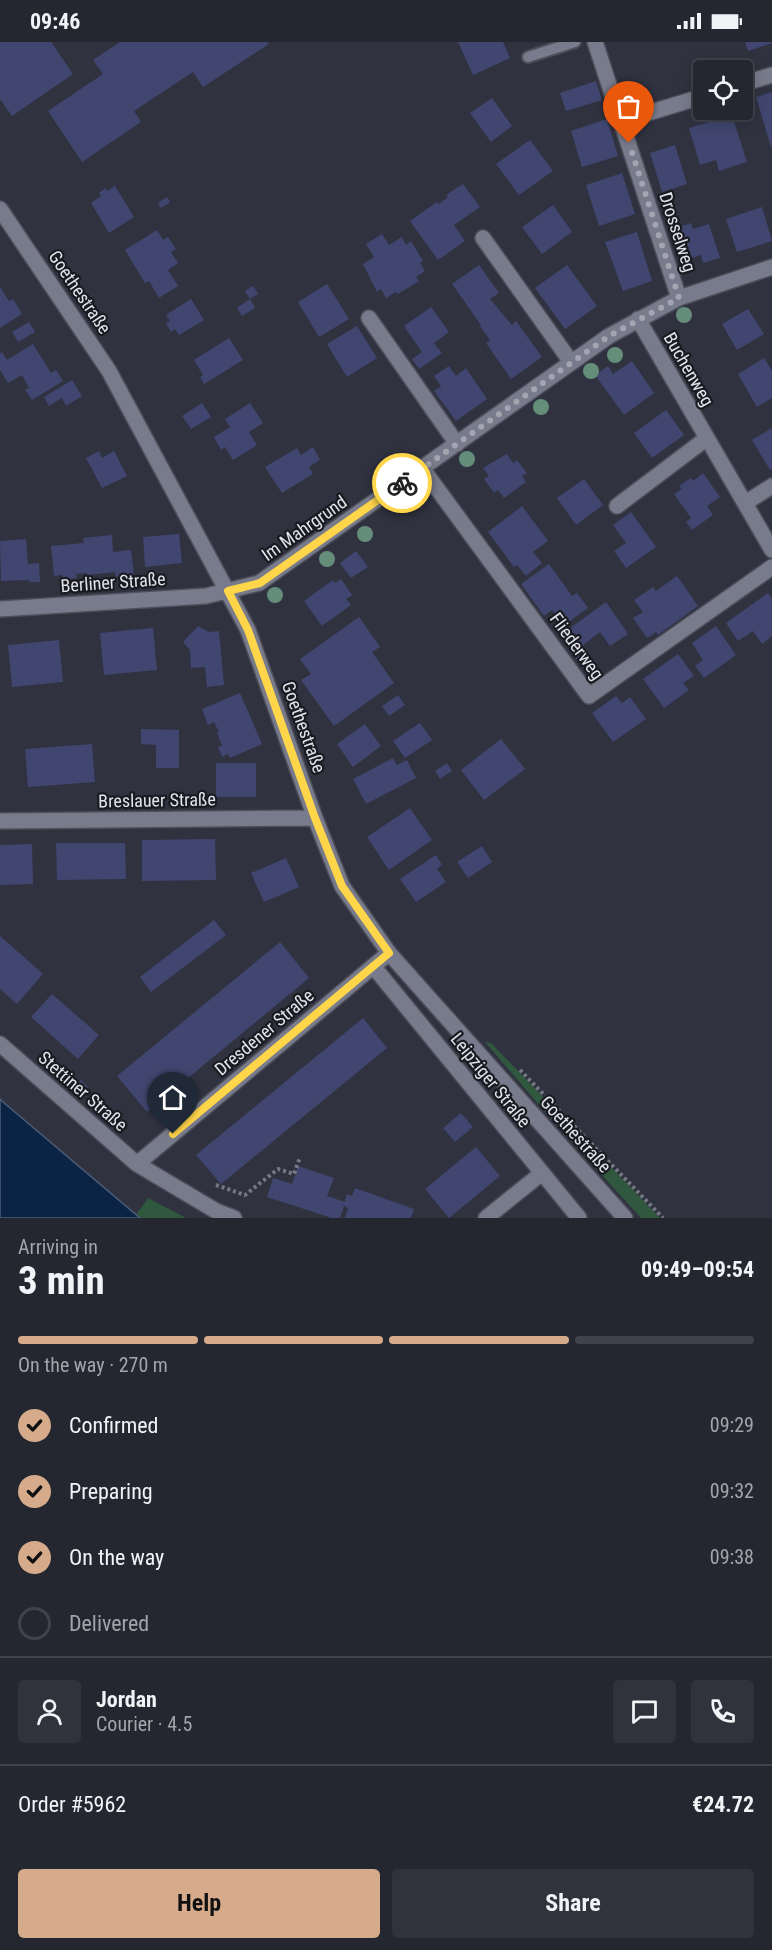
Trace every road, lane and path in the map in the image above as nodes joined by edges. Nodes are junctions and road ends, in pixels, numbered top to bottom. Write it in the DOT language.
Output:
graph roads {
  1 [pos="574,42"];
  2 [pos="595,42"];
  3 [pos="528,57"];
  4 [pos="772,75"];
  5 [pos="753,81"];
  6 [pos="693,99"];
  7 [pos="622,121"];
  8 [pos="0,208"];
  9 [pos="483,238"];
  10 [pos="772,267"];
  11 [pos="679,298"];
  12 [pos="369,318"];
  13 [pos="638,319"];
  14 [pos="571,362"];
  15 [pos="707,438"];
  16 [pos="457,444"];
  17 [pos="422,468"];
  18 [pos="772,486"];
  19 [pos="745,502"];
  20 [pos="617,506"];
  21 [pos="772,550"];
  22 [pos="772,567"];
  23 [pos="228,591"];
  24 [pos="0,609"];
  25 [pos="315,818"];
  26 [pos="0,821"];
  27 [pos="389,953"];
  28 [pos="373,966"];
  29 [pos="0,1044"];
  30 [pos="516,1065"];
  31 [pos="300,1157"];
  32 [pos="137,1164"];
  33 [pos="542,1173"];
  34 [pos="216,1185"];
  35 [pos="234,1218"];
  36 [pos="486,1218"];
  37 [pos="579,1218"];
  38 [pos="625,1218"];
  39 [pos="663,1218"];
  1 -- 3 [label="lane"];
  2 -- 7 [label="street, Drosselweg"];
  4 -- 5 [label="street"];
  6 -- 7 [label="street"];
  7 -- 11 [label="street, Drosselweg"];
  8 -- 23 [label="street, Goethestraße"];
  9 -- 14 [label="street"];
  10 -- 11 [label="street, Im Mahrgrund"];
  11 -- 13 [label="street, Im Mahrgrund"];
  12 -- 16 [label="street"];
  13 -- 14 [label="street, Im Mahrgrund"];
  13 -- 15 [label="street, Buchenweg"];
  14 -- 16 [label="street, Im Mahrgrund"];
  15 -- 19 [label="street, Buchenweg"];
  15 -- 20 [label="street"];
  16 -- 17 [label="street, Im Mahrgrund"];
  17 -- 22 [label="street, Fliederweg"];
  17 -- 23 [label="street, Im Mahrgrund"];
  18 -- 19 [label="street"];
  19 -- 21 [label="street, Buchenweg"];
  23 -- 24 [label="street, Berliner Straße"];
  23 -- 25 [label="street, Goethestraße"];
  25 -- 26 [label="street, Breslauer Straße"];
  25 -- 27 [label="street, Goethestraße"];
  27 -- 28 [label="street, Dresdener Straße"];
  27 -- 38 [label="street, Goethestraße"];
  28 -- 32 [label="street, Dresdener Straße"];
  28 -- 33 [label="street, Leipziger Straße"];
  29 -- 32 [label="street, Stettiner Straße"];
  30 -- 39 [label="path"];
  31 -- 34 [label="path"];
  32 -- 35 [label="street, Stettiner Straße"];
  33 -- 36 [label="street"];
  33 -- 37 [label="street, Leipziger Straße"];
}
